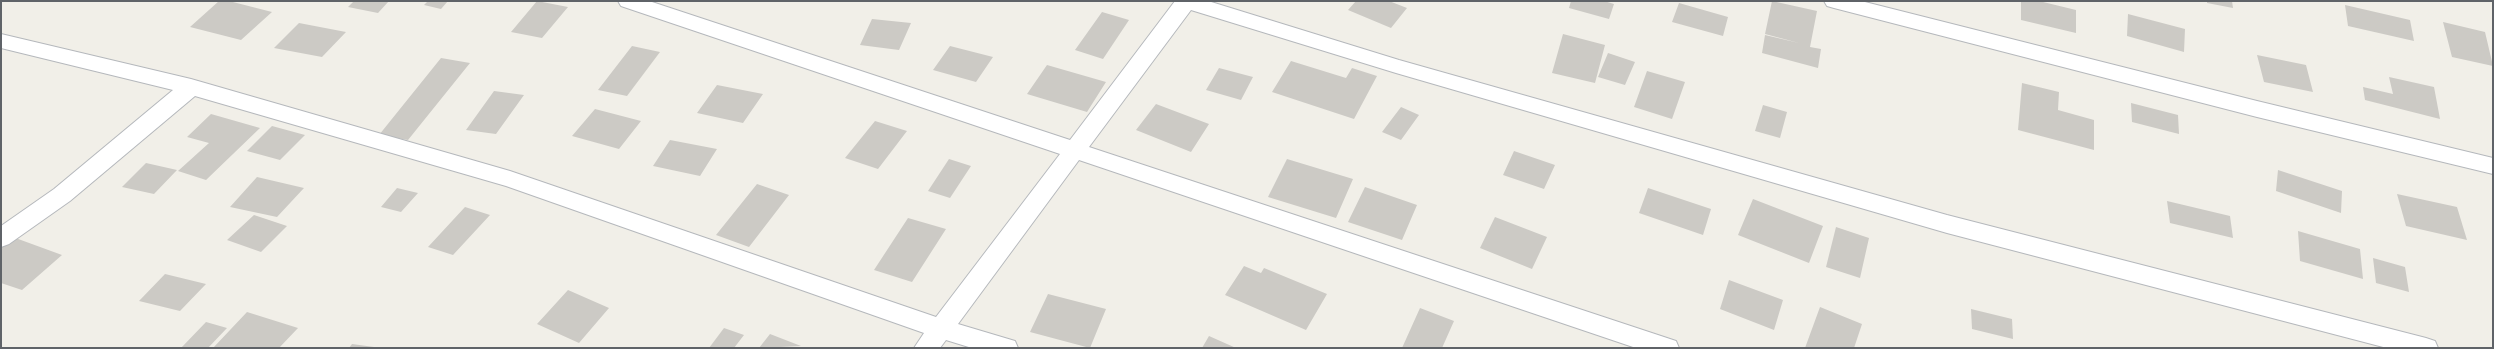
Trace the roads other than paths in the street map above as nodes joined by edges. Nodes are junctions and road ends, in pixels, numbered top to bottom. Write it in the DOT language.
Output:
graph roads {
  1 [pos="628,1"];
  2 [pos="1186,1"];
  3 [pos="1834,1"];
  4 [pos="1,41"];
  5 [pos="191,87"];
  6 [pos="1074,150"];
  7 [pos="2493,166"];
  8 [pos="1,238"];
  9 [pos="939,328"];
  10 [pos="926,348"];
  11 [pos="1006,348"];
  12 [pos="1667,348"];
  13 [pos="2426,348"];
  1 -- 6 [label="street"];
  2 -- 6 [label="street"];
  2 -- 13 [label="street"];
  3 -- 7 [label="street"];
  4 -- 5 [label="street"];
  5 -- 8 [label="street"];
  5 -- 9 [label="street"];
  6 -- 9 [label="street"];
  6 -- 12 [label="street"];
  9 -- 10 [label="street"];
  9 -- 11 [label="street"];
}
